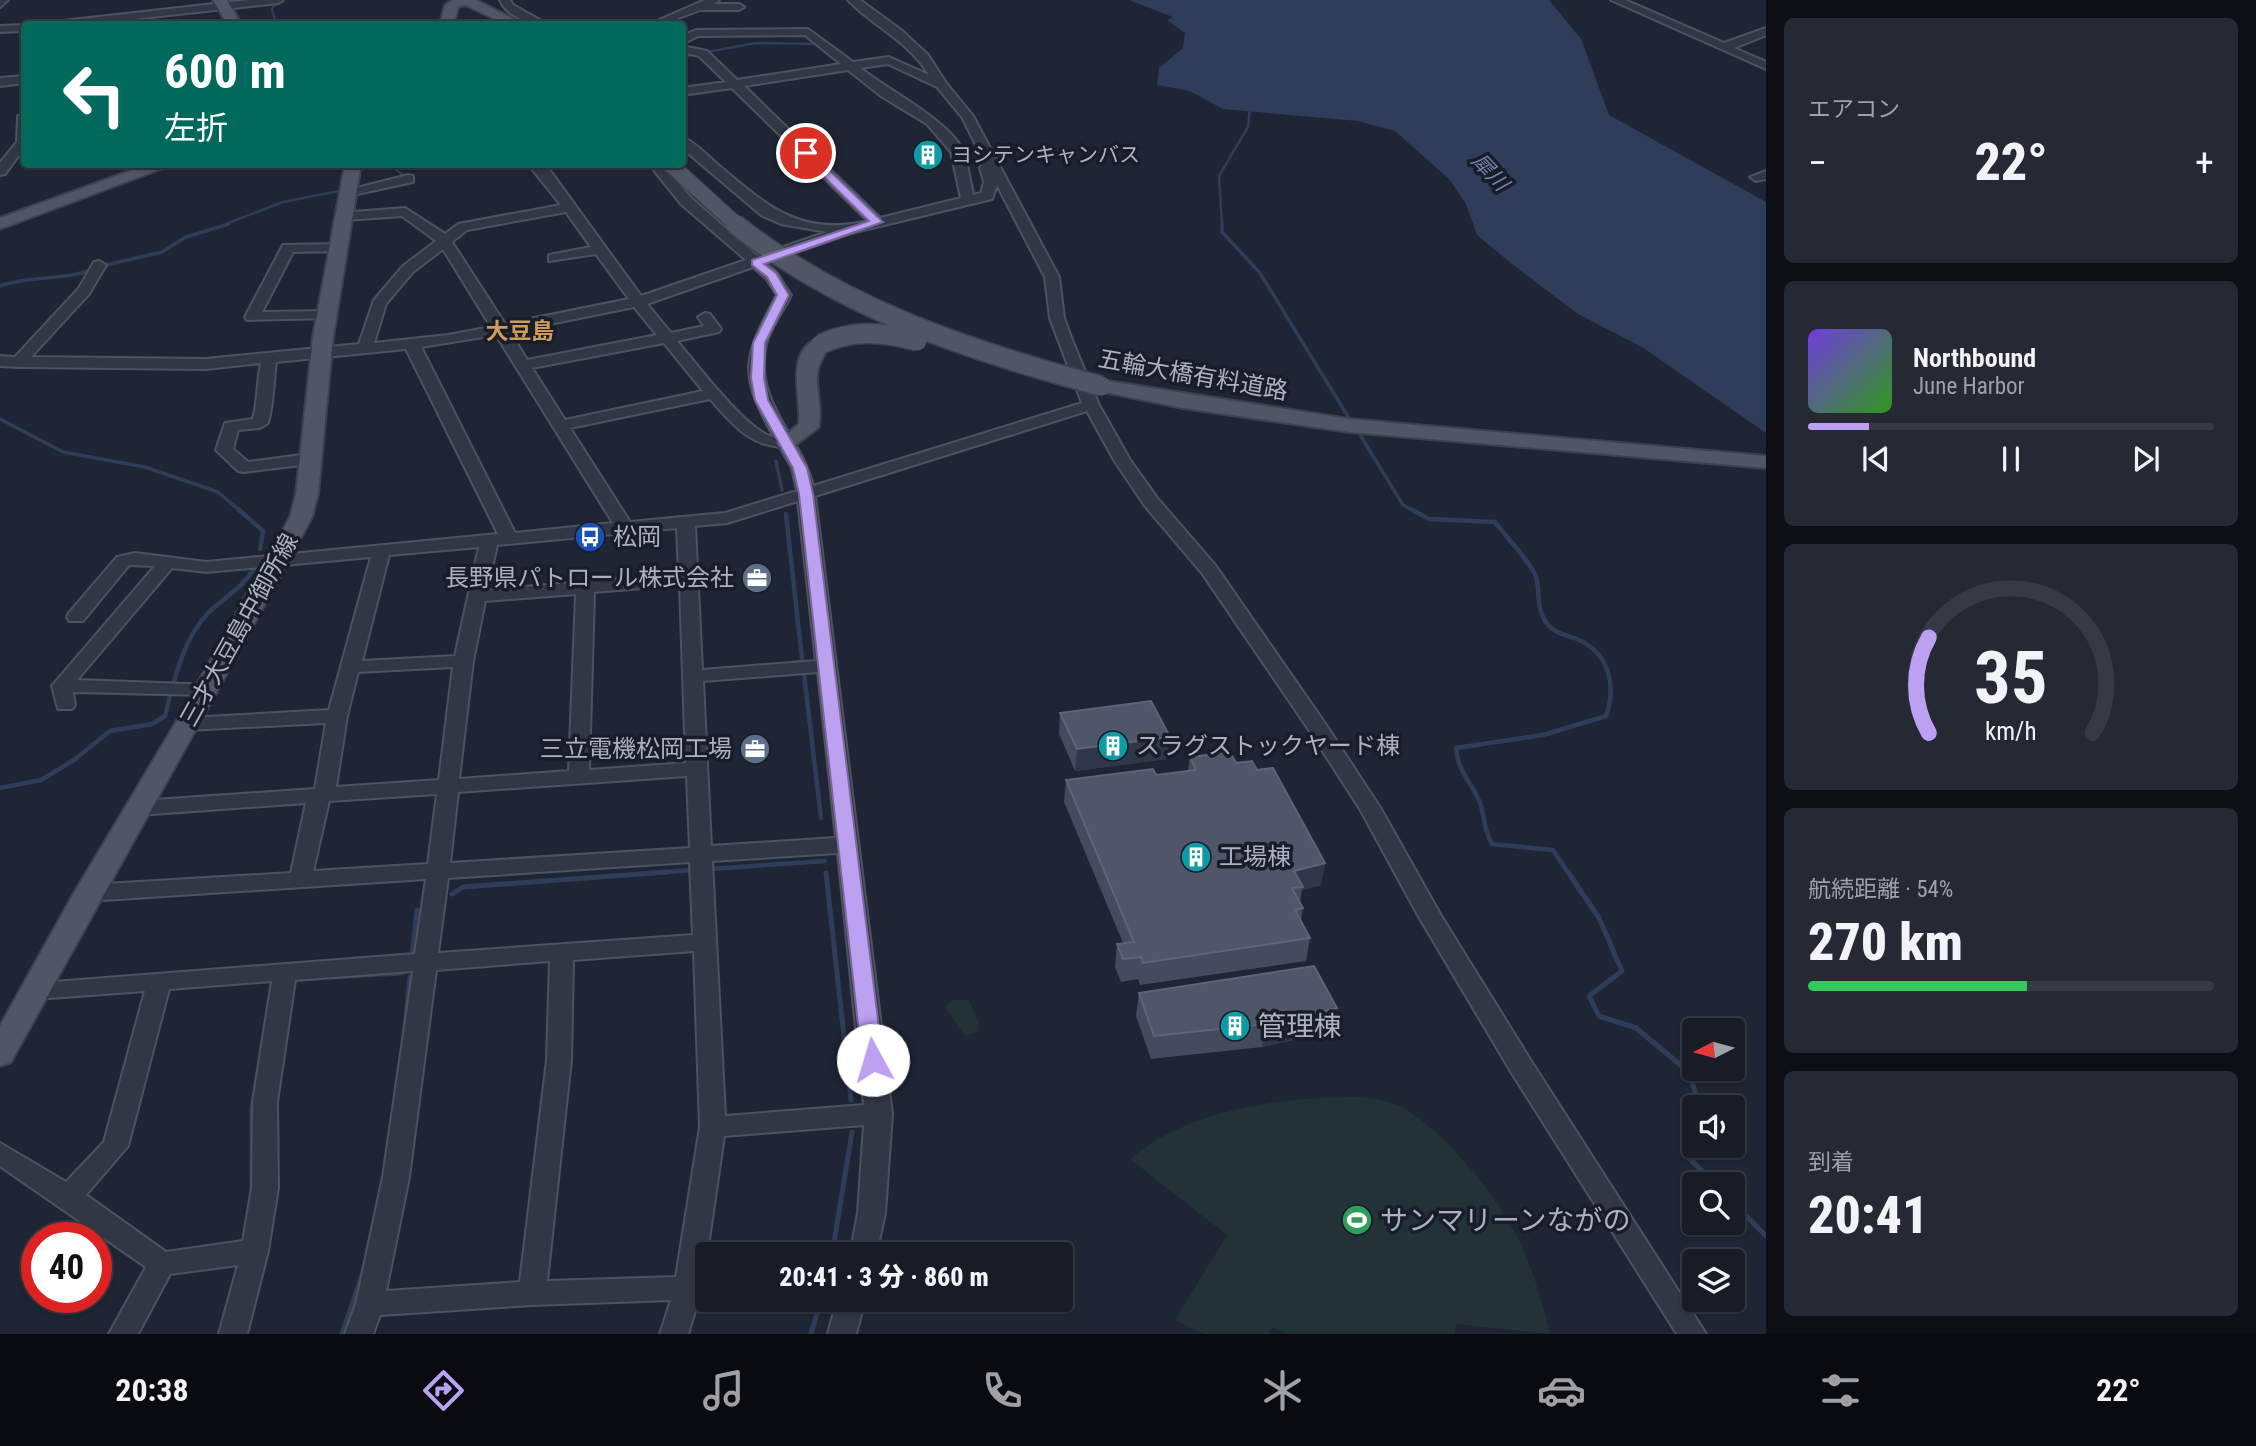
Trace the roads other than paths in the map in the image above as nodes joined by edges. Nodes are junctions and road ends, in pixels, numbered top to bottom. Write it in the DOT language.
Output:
graph roads {
  1 [pos="3,0"];
  2 [pos="197,0"];
  3 [pos="272,0"];
  4 [pos="468,0"];
  5 [pos="505,0"];
  6 [pos="714,0"];
  7 [pos="853,0"];
  8 [pos="1616,0"];
  9 [pos="0,5"];
  10 [pos="218,5"];
  11 [pos="697,7"];
  12 [pos="739,7"];
  13 [pos="87,21"];
  14 [pos="196,21"];
  15 [pos="231,21"];
  16 [pos="448,21"];
  17 [pos="510,21"];
  18 [pos="536,21"];
  19 [pos="662,21"];
  20 [pos="21,28"];
  21 [pos="0,29"];
  22 [pos="1766,31"];
  23 [pos="686,39"];
  24 [pos="1725,47"];
  25 [pos="686,50"];
  26 [pos="851,66"];
  27 [pos="1766,66"];
  28 [pos="21,80"];
  29 [pos="0,82"];
  30 [pos="734,84"];
  31 [pos="941,85"];
  32 [pos="686,91"];
  33 [pos="686,144"];
  34 [pos="12,157"];
  35 [pos="992,160"];
  36 [pos="155,168"];
  37 [pos="359,168"];
  38 [pos="537,168"];
  39 [pos="658,168"];
  40 [pos="674,168"];
  41 [pos="0,171"];
  42 [pos="408,180"];
  43 [pos="348,192"];
  44 [pos="968,201"];
  45 [pos="572,208"];
  46 [pos="345,216"];
  47 [pos="877,222"];
  48 [pos="0,224"];
  49 [pos="846,230"];
  50 [pos="445,241"];
  51 [pos="338,248"];
  52 [pos="601,250"];
  53 [pos="554,258"];
  54 [pos="756,263"];
  55 [pos="98,268"];
  56 [pos="638,302"];
  57 [pos="327,315"];
  58 [pos="705,317"];
  59 [pos="501,330"];
  60 [pos="668,338"];
  61 [pos="412,345"];
  62 [pos="365,348"];
  63 [pos="321,352"];
  64 [pos="269,359"];
  65 [pos="0,361"];
  66 [pos="19,362"];
  67 [pos="522,366"];
  68 [pos="713,394"];
  69 [pos="1096,396"];
  70 [pos="559,426"];
  71 [pos="786,443"];
  72 [pos="309,459"];
  73 [pos="1766,462"];
  74 [pos="806,494"];
  75 [pos="686,523"];
  76 [pos="624,527"];
  77 [pos="509,538"];
  78 [pos="489,540"];
  79 [pos="382,549"];
  80 [pos="279,561"];
  81 [pos="168,562"];
  82 [pos="690,579"];
  83 [pos="585,588"];
  84 [pos="477,596"];
  85 [pos="76,617"];
  86 [pos="463,661"];
  87 [pos="826,666"];
  88 [pos="349,667"];
  89 [pos="695,676"];
  90 [pos="207,689"];
  91 [pos="337,716"];
  92 [pos="188,724"];
  93 [pos="695,769"];
  94 [pos="579,776"];
  95 [pos="449,785"];
  96 [pos="325,794"];
  97 [pos="139,808"];
  98 [pos="848,845"];
  99 [pos="701,857"];
  100 [pos="438,873"];
  101 [pos="300,881"];
  102 [pos="88,893"];
  103 [pos="705,942"];
  104 [pos="562,955"];
  105 [pos="425,962"];
  106 [pos="285,972"];
  107 [pos="159,982"];
  108 [pos="36,990"];
  109 [pos="0,1054"];
  110 [pos="879,1114"];
  111 [pos="713,1127"];
  112 [pos="0,1153"];
  113 [pos="68,1197"];
  114 [pos="866,1242"];
  115 [pos="255,1251"];
  116 [pos="162,1264"];
  117 [pos="688,1288"];
  118 [pos="532,1293"];
  119 [pos="370,1304"];
  120 [pos="848,1312"];
  121 [pos="123,1334"];
  122 [pos="233,1334"];
  123 [pos="359,1334"];
  124 [pos="674,1334"];
  125 [pos="842,1334"];
  126 [pos="1692,1334"];
  1 -- 9 [label="street"];
  2 -- 10 [label="street"];
  3 -- 10 [label="street"];
  4 -- 16 [label="main road"];
  4 -- 17 [label="main road"];
  5 -- 18 [label="street"];
  6 -- 11 [label="street"];
  7 -- 31 [label="street"];
  8 -- 24 [label="street"];
  10 -- 13 [label="street"];
  10 -- 14 [label="street"];
  10 -- 15 [label="main road"];
  11 -- 12 [label="street"];
  11 -- 19 [label="street"];
  20 -- 21 [label="street"];
  22 -- 24 [label="street"];
  23 -- 26 [label="street"];
  24 -- 27 [label="street"];
  25 -- 30 [label="street"];
  26 -- 30 [label="street"];
  26 -- 31 [label="street"];
  26 -- 44 [label="street"];
  28 -- 29 [label="street"];
  30 -- 32 [label="street"];
  30 -- 47 [label="street"];
  31 -- 35 [label="street"];
  33 -- 49 [label="street"];
  34 -- 41 [label="street"];
  35 -- 44 [label="street"];
  35 -- 69 [label="street"];
  36 -- 48 [label="main road"];
  37 -- 43 [label="main road, 三才大豆島中御所線"];
  38 -- 45 [label="street"];
  39 -- 54 [label="street"];
  40 -- 69 [label="main road, 五輪大橋有料道路, bridge"];
  42 -- 43 [label="street"];
  43 -- 46 [label="main road, 三才大豆島中御所線"];
  44 -- 47 [label="street"];
  45 -- 50 [label="street"];
  45 -- 52 [label="street"];
  46 -- 50 [label="street"];
  46 -- 51 [label="main road, 三才大豆島中御所線"];
  47 -- 49 [label="street"];
  49 -- 54 [label="street"];
  50 -- 59 [label="street"];
  50 -- 62 [label="street"];
  51 -- 57 [label="main road, 三才大豆島中御所線"];
  51 -- 57 [label="street"];
  52 -- 53 [label="street"];
  52 -- 56 [label="street"];
  54 -- 56 [label="street"];
  54 -- 71 [label="street"];
  55 -- 66 [label="street"];
  56 -- 59 [label="street"];
  56 -- 60 [label="street"];
  57 -- 63 [label="main road, 三才大豆島中御所線"];
  58 -- 60 [label="street"];
  59 -- 61 [label="street"];
  59 -- 67 [label="street"];
  60 -- 67 [label="street"];
  60 -- 68 [label="street"];
  61 -- 62 [label="street"];
  61 -- 77 [label="street"];
  62 -- 63 [label="street"];
  63 -- 64 [label="street"];
  63 -- 72 [label="main road, 三才大豆島中御所線"];
  64 -- 66 [label="street"];
  64 -- 72 [label="street"];
  65 -- 66 [label="street"];
  67 -- 70 [label="street"];
  68 -- 70 [label="street"];
  68 -- 71 [label="street"];
  69 -- 71 [label="main road, bridge"];
  69 -- 73 [label="main road, 五輪大橋有料道路"];
  69 -- 74 [label="street"];
  69 -- 126 [label="street"];
  70 -- 76 [label="street"];
  71 -- 74 [label="street"];
  72 -- 80 [label="main road, 三才大豆島中御所線"];
  74 -- 75 [label="street"];
  74 -- 87 [label="street"];
  75 -- 76 [label="street"];
  75 -- 82 [label="street"];
  76 -- 77 [label="street"];
  77 -- 78 [label="street"];
  78 -- 79 [label="street"];
  78 -- 84 [label="street"];
  79 -- 80 [label="street"];
  79 -- 88 [label="street"];
  80 -- 81 [label="street"];
  80 -- 90 [label="main road, 三才大豆島中御所線"];
  81 -- 85 [label="street"];
  81 -- 90 [label="street"];
  82 -- 83 [label="street"];
  82 -- 89 [label="street"];
  83 -- 84 [label="street"];
  83 -- 94 [label="street"];
  84 -- 86 [label="street"];
  86 -- 88 [label="street"];
  86 -- 95 [label="street"];
  87 -- 89 [label="street"];
  87 -- 98 [label="street"];
  88 -- 91 [label="street"];
  89 -- 93 [label="street"];
  90 -- 92 [label="main road, 三才大豆島中御所線"];
  91 -- 92 [label="street"];
  91 -- 96 [label="street"];
  92 -- 97 [label="main road, 三才大豆島中御所線"];
  93 -- 94 [label="street"];
  93 -- 99 [label="street"];
  94 -- 95 [label="street"];
  95 -- 96 [label="street"];
  95 -- 100 [label="street"];
  96 -- 97 [label="street"];
  96 -- 101 [label="street"];
  97 -- 102 [label="main road, 三才大豆島中御所線"];
  98 -- 99 [label="street"];
  98 -- 110 [label="street"];
  99 -- 100 [label="street"];
  99 -- 103 [label="street"];
  100 -- 101 [label="street"];
  100 -- 105 [label="street"];
  101 -- 102 [label="street"];
  102 -- 108 [label="main road, 三才大豆島中御所線"];
  103 -- 104 [label="street"];
  103 -- 111 [label="street"];
  104 -- 105 [label="street"];
  104 -- 118 [label="street"];
  105 -- 106 [label="street"];
  105 -- 119 [label="street"];
  106 -- 107 [label="street"];
  106 -- 115 [label="street"];
  107 -- 108 [label="street"];
  107 -- 113 [label="street"];
  108 -- 109 [label="main road, 三才大豆島中御所線"];
  110 -- 111 [label="street"];
  110 -- 114 [label="street"];
  111 -- 117 [label="street"];
  112 -- 113 [label="street"];
  113 -- 116 [label="street"];
  115 -- 116 [label="street"];
  115 -- 122 [label="street"];
  116 -- 121 [label="street"];
  117 -- 118 [label="street"];
  117 -- 124 [label="street"];
  118 -- 119 [label="street"];
  119 -- 123 [label="street"];
  120 -- 125 [label="street"];
}
